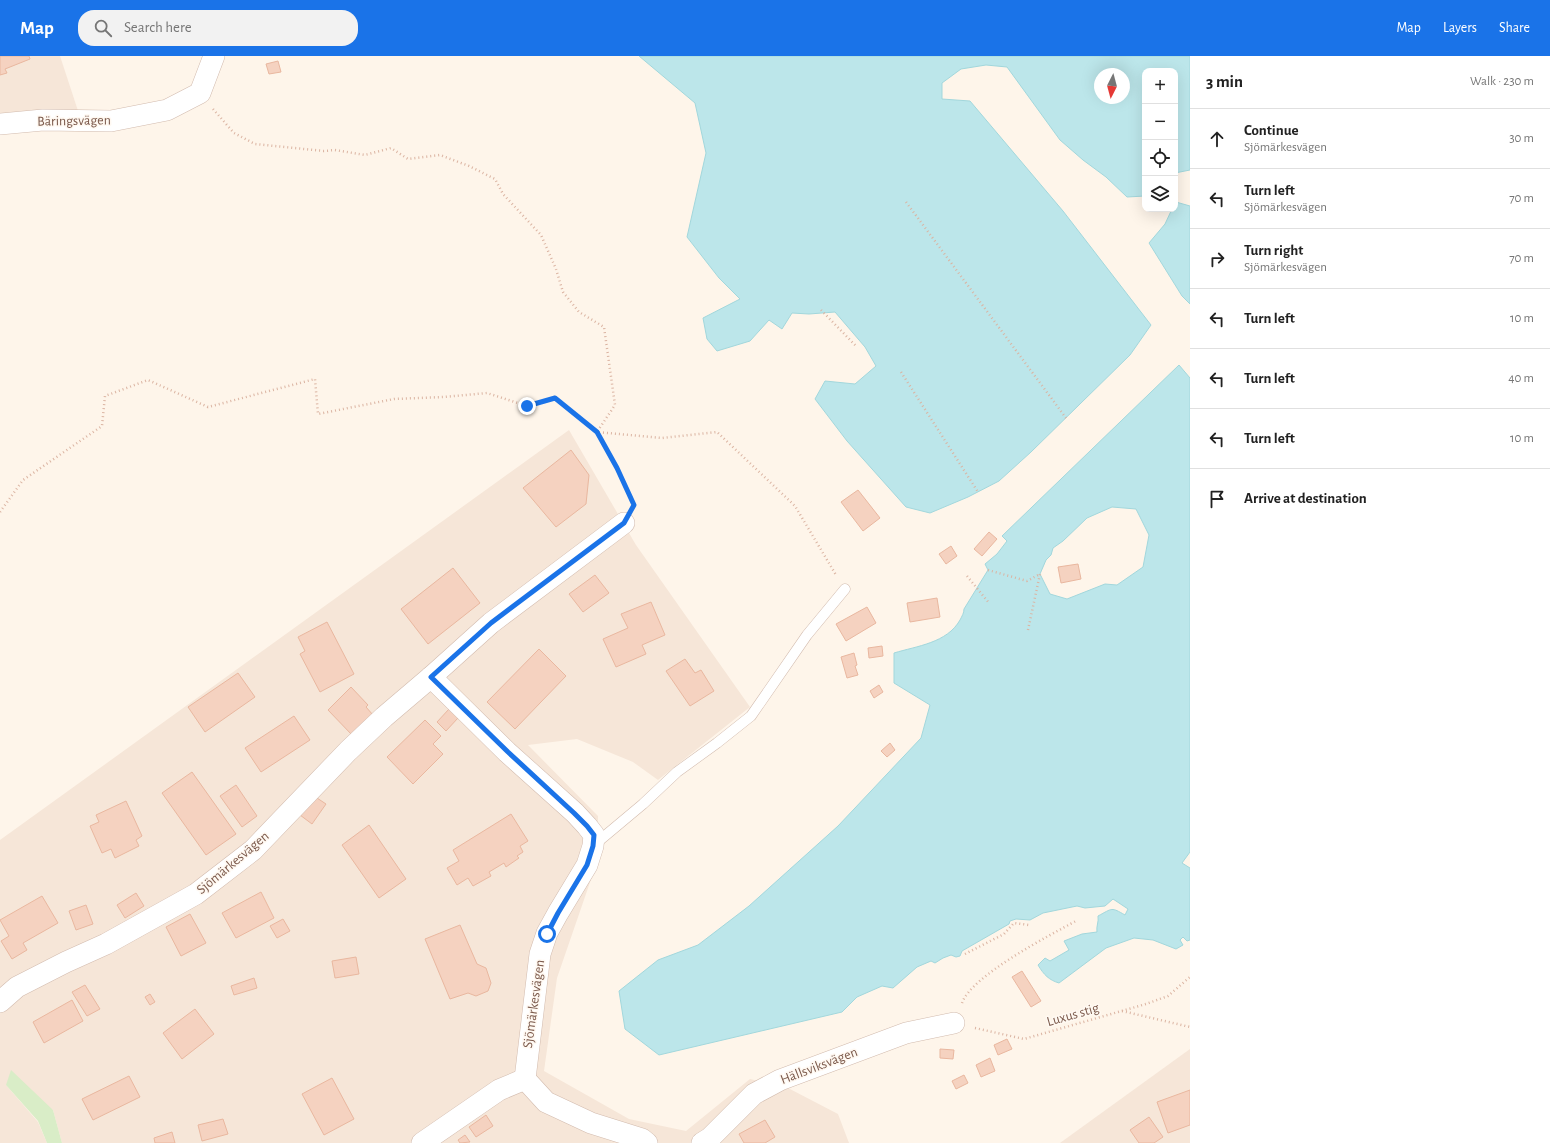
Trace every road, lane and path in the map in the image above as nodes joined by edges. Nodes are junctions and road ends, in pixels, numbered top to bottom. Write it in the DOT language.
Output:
graph roads {
  1 [pos="214,56"];
  2 [pos="200,93"];
  3 [pos="0,124"];
  4 [pos="906,202"];
  5 [pos="821,310"];
  6 [pos="856,346"];
  7 [pos="901,372"];
  8 [pos="1066,418"];
  9 [pos="597,432"];
  10 [pos="978,492"];
  11 [pos="0,512"];
  12 [pos="624,523"];
  13 [pos="988,570"];
  14 [pos="967,576"];
  15 [pos="844,589"];
  16 [pos="989,604"];
  17 [pos="1028,630"];
  18 [pos="431,677"];
  19 [pos="593,846"];
  20 [pos="1076,921"];
  21 [pos="1029,925"];
  22 [pos="965,954"];
  23 [pos="1190,977"];
  24 [pos="0,1002"];
  25 [pos="1121,1011"];
  26 [pos="954,1023"];
  27 [pos="1190,1027"];
  28 [pos="525,1080"];
  29 [pos="422,1143"];
  30 [pos="646,1143"];
  31 [pos="702,1143"];
  1 -- 2 [label="street"];
  2 -- 3 [label="street, Bäringsvägen"];
  2 -- 9 [label="path"];
  4 -- 8 [label="path"];
  5 -- 6 [label="path"];
  7 -- 10 [label="path"];
  9 -- 11 [label="path"];
  9 -- 12 [label="path"];
  9 -- 15 [label="path"];
  12 -- 18 [label="street, Sjömärkesvägen"];
  13 -- 17 [label="path"];
  14 -- 16 [label="path"];
  15 -- 19 [label="lane"];
  18 -- 19 [label="street"];
  18 -- 24 [label="street, Sjömärkesvägen"];
  19 -- 28 [label="street, Sjömärkesvägen"];
  20 -- 26 [label="path"];
  21 -- 22 [label="path"];
  23 -- 25 [label="path, Luxus stig"];
  25 -- 26 [label="path, Luxus stig"];
  25 -- 27 [label="path"];
  26 -- 31 [label="street, Hällsviksvägen"];
  28 -- 29 [label="street"];
  28 -- 30 [label="street"];
}
